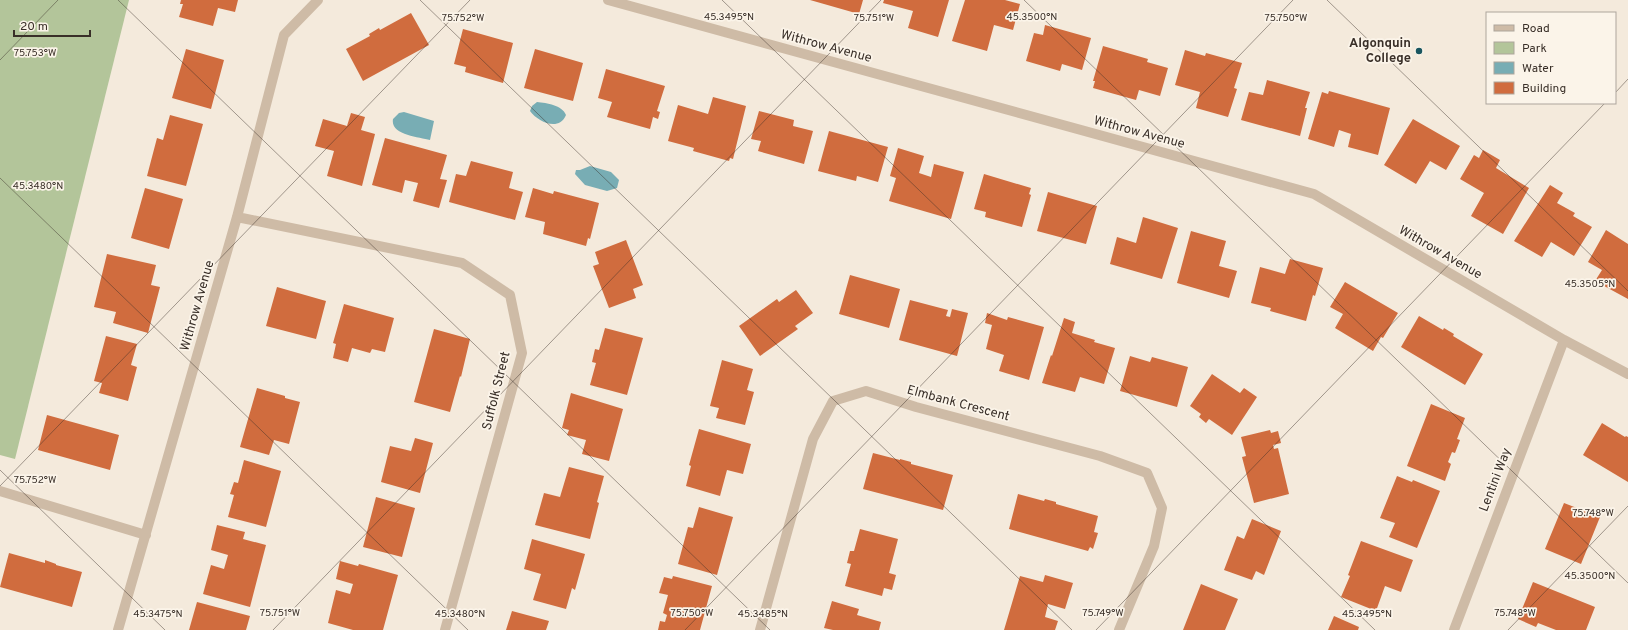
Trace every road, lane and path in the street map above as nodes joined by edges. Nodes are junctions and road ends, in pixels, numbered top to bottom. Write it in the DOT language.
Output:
graph roads {
  1 [pos="318,0"];
  2 [pos="608,0"];
  3 [pos="237,217"];
  4 [pos="1564,340"];
  5 [pos="1628,374"];
  6 [pos="0,491"];
  7 [pos="146,535"];
  8 [pos="118,630"];
  9 [pos="445,630"];
  10 [pos="760,630"];
  11 [pos="1119,630"];
  12 [pos="1454,630"];
  1 -- 3 [label="street, Withrow Avenue"];
  2 -- 4 [label="street, Withrow Avenue"];
  3 -- 7 [label="street, Withrow Avenue"];
  3 -- 9 [label="street, Suffolk Street"];
  4 -- 5 [label="street, Withrow Avenue"];
  4 -- 12 [label="street, Lentini Way"];
  6 -- 7 [label="street"];
  7 -- 8 [label="street, Withrow Avenue"];
  10 -- 11 [label="street, Elmbank Crescent"];
}
